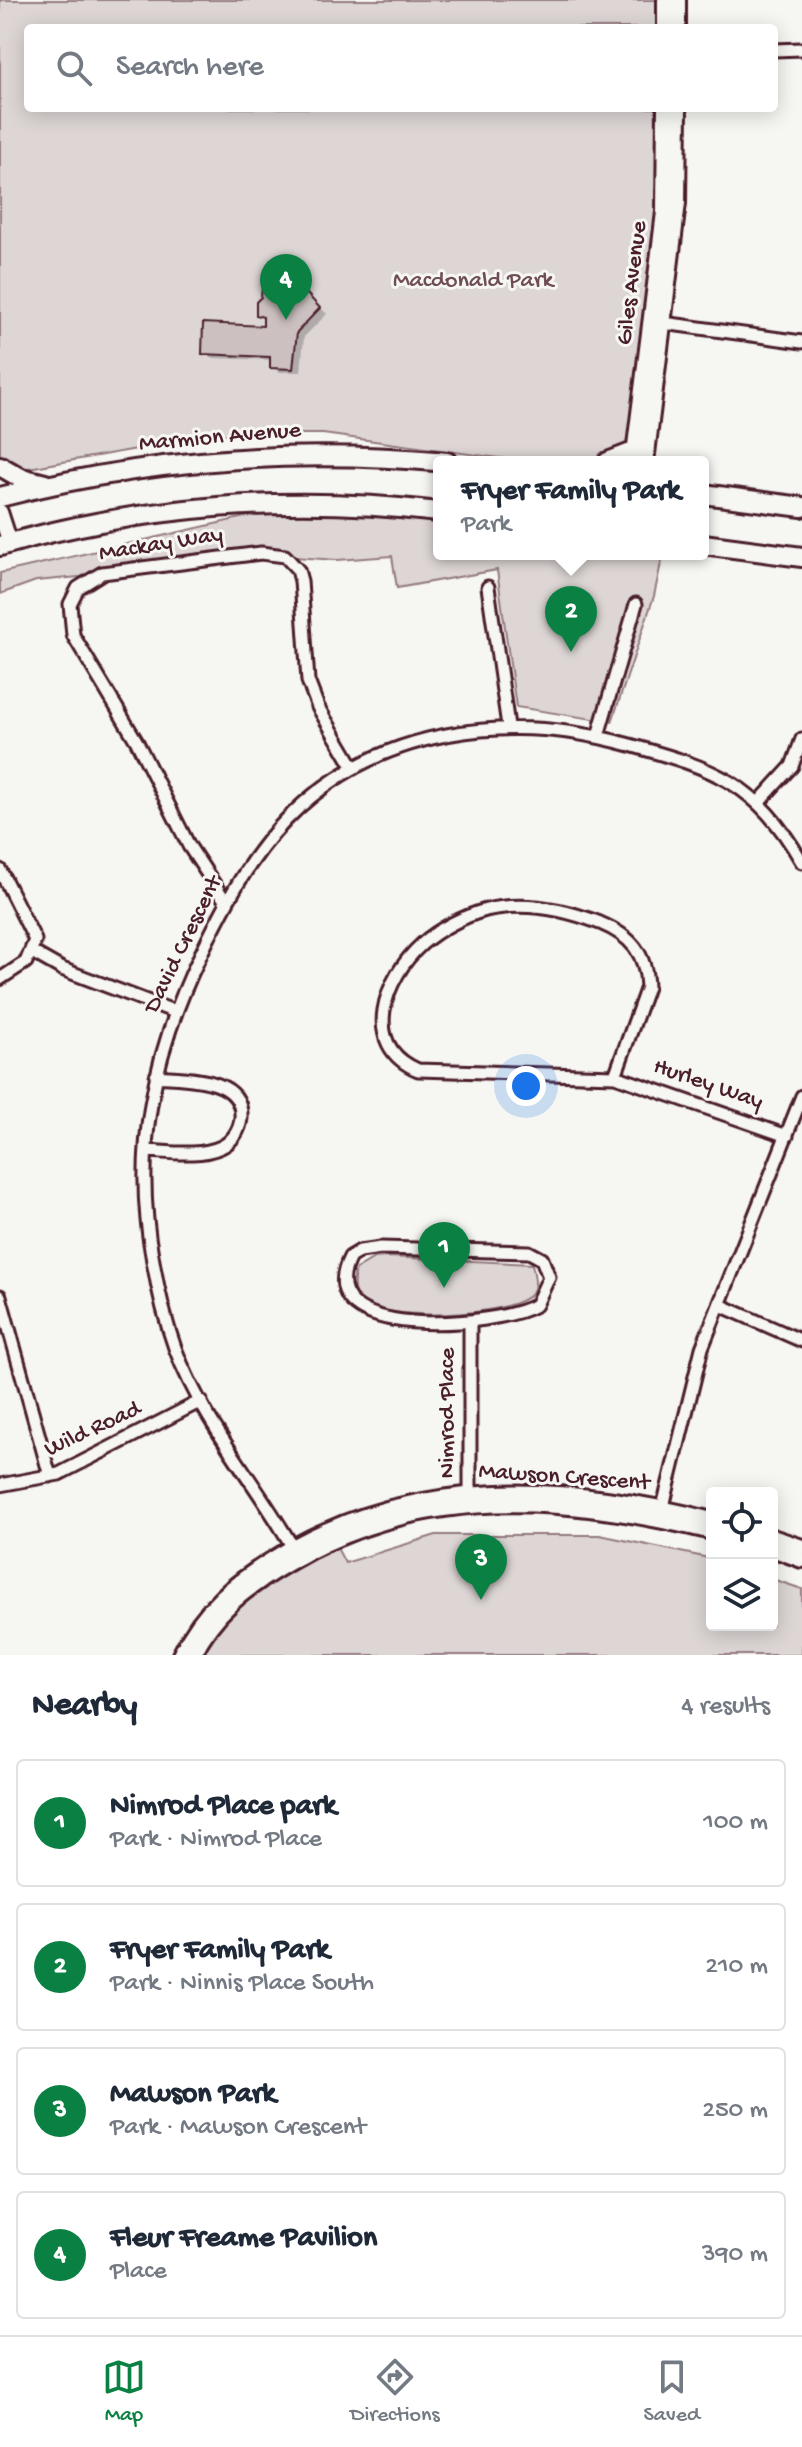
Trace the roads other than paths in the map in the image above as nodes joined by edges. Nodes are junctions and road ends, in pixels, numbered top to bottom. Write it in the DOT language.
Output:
graph roads {
  1 [pos="665,0"];
  2 [pos="678,0"];
  3 [pos="665,24"];
  4 [pos="678,24"];
  5 [pos="802,49"];
  6 [pos="778,50"];
  7 [pos="665,112"];
  8 [pos="679,112"];
  9 [pos="657,322"];
  10 [pos="802,342"];
  11 [pos="638,456"];
  12 [pos="433,461"];
  13 [pos="0,466"];
  14 [pos="49,484"];
  15 [pos="709,495"];
  16 [pos="0,497"];
  17 [pos="802,507"];
  18 [pos="433,511"];
  19 [pos="0,512"];
  20 [pos="5,544"];
  21 [pos="709,545"];
  22 [pos="802,557"];
  23 [pos="488,587"];
  24 [pos="636,604"];
  25 [pos="508,726"];
  26 [pos="598,736"];
  27 [pos="802,739"];
  28 [pos="354,768"];
  29 [pos="760,801"];
  30 [pos="802,862"];
  31 [pos="0,870"];
  32 [pos="226,902"];
  33 [pos="32,952"];
  34 [pos="0,979"];
  35 [pos="173,1011"];
  36 [pos="156,1076"];
  37 [pos="615,1076"];
  38 [pos="802,1096"];
  39 [pos="787,1136"];
  40 [pos="146,1151"];
  41 [pos="0,1296"];
  42 [pos="720,1305"];
  43 [pos="470,1322"];
  44 [pos="802,1341"];
  45 [pos="201,1401"];
  46 [pos="50,1476"];
  47 [pos="0,1485"];
  48 [pos="470,1499"];
  49 [pos="662,1514"];
  50 [pos="706,1519"];
  51 [pos="706,1530"];
  52 [pos="778,1539"];
  53 [pos="802,1547"];
  54 [pos="778,1551"];
  55 [pos="295,1552"];
  56 [pos="802,1560"];
  57 [pos="180,1655"];
  58 [pos="193,1655"];
  1 -- 3 [label="street"];
  2 -- 4 [label="street"];
  5 -- 6 [label="street"];
  7 -- 9 [label="street, Giles Avenue"];
  8 -- 9 [label="street, Giles Avenue"];
  9 -- 10 [label="street"];
  9 -- 11 [label="street, Giles Avenue"];
  12 -- 14 [label="highway, Marmion Avenue"];
  13 -- 14 [label="highway"];
  14 -- 16 [label="highway, Marmion Avenue"];
  15 -- 17 [label="highway"];
  18 -- 20 [label="highway"];
  19 -- 20 [label="street"];
  21 -- 22 [label="highway"];
  23 -- 25 [label="street"];
  24 -- 26 [label="street"];
  25 -- 26 [label="street, David Crescent"];
  25 -- 28 [label="street, David Crescent"];
  26 -- 29 [label="street, David Crescent"];
  27 -- 29 [label="street"];
  28 -- 32 [label="street, David Crescent"];
  28 -- 32 [label="street, Mackay Way"];
  29 -- 30 [label="street, David Crescent"];
  31 -- 33 [label="street"];
  32 -- 35 [label="street, David Crescent"];
  33 -- 34 [label="street"];
  33 -- 35 [label="street"];
  35 -- 36 [label="street, David Crescent"];
  36 -- 40 [label="street, David Crescent"];
  36 -- 40 [label="street"];
  37 -- 37 [label="street, Hurley Way"];
  37 -- 39 [label="street, Hurley Way"];
  38 -- 39 [label="street"];
  39 -- 42 [label="street"];
  40 -- 45 [label="street, David Crescent"];
  41 -- 46 [label="street"];
  42 -- 44 [label="street"];
  42 -- 49 [label="street"];
  43 -- 43 [label="street, Nimrod Place"];
  43 -- 48 [label="street, Nimrod Place"];
  45 -- 46 [label="street, Wild Road"];
  45 -- 55 [label="street, David Crescent"];
  46 -- 47 [label="street, Wild Road"];
  48 -- 49 [label="street, Mawson Crescent"];
  48 -- 55 [label="street, Mawson Crescent"];
  49 -- 50 [label="street, Mawson Crescent"];
  49 -- 51 [label="street, Mawson Crescent"];
  52 -- 53 [label="street"];
  54 -- 56 [label="street"];
  55 -- 57 [label="street, Mawson Crescent"];
  55 -- 58 [label="street, Mawson Crescent"];
}
